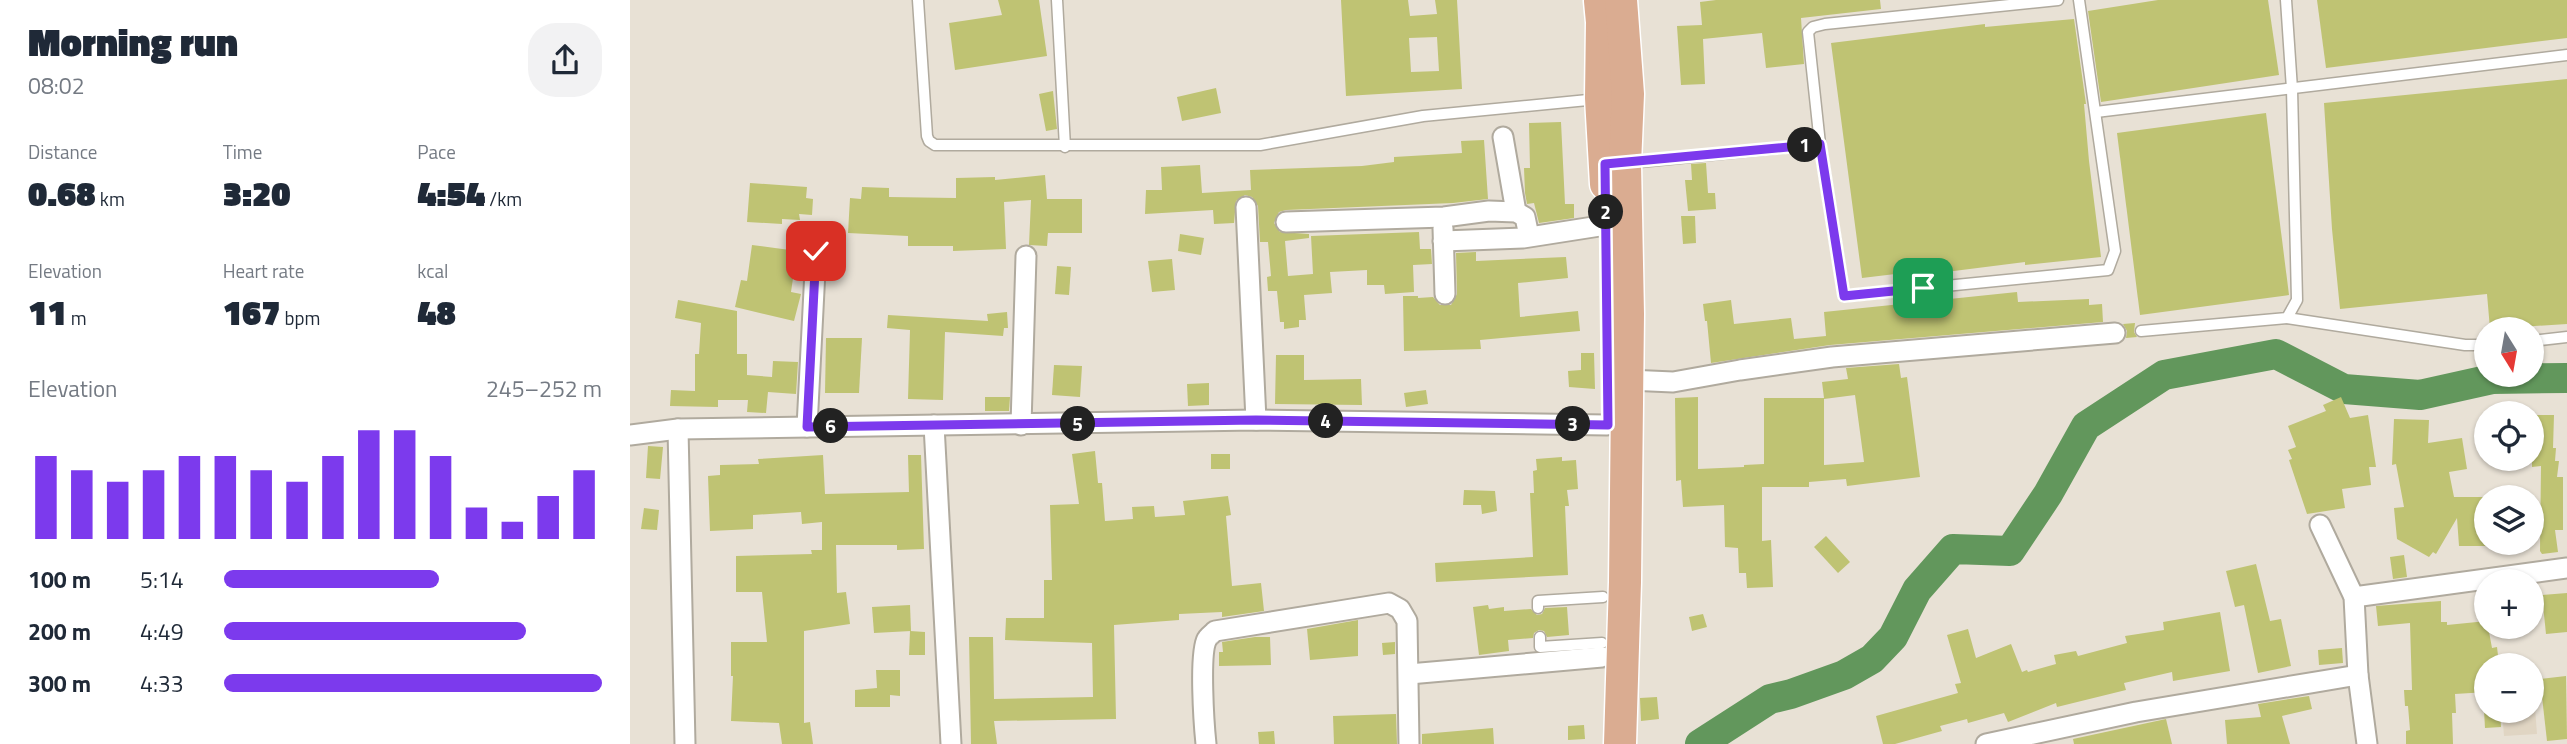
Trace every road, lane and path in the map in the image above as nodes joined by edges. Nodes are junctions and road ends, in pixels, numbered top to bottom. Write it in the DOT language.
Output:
graph roads {
  1 [pos="918,0"];
  2 [pos="1057,0"];
  3 [pos="1600,0"];
  4 [pos="1621,0"];
  5 [pos="2058,0"];
  6 [pos="2079,0"];
  7 [pos="2286,0"];
  8 [pos="2567,55"];
  9 [pos="2292,89"];
  10 [pos="1601,98"];
  11 [pos="2096,112"];
  12 [pos="1503,137"];
  13 [pos="1820,144"];
  14 [pos="1065,147"];
  15 [pos="1615,164"];
  16 [pos="1246,207"];
  17 [pos="1516,212"];
  18 [pos="1444,217"];
  19 [pos="1286,222"];
  20 [pos="1606,225"];
  21 [pos="1529,236"];
  22 [pos="1443,241"];
  23 [pos="816,251"];
  24 [pos="1026,256"];
  25 [pos="1445,294"];
  26 [pos="2287,318"];
  27 [pos="2141,331"];
  28 [pos="2115,333"];
  29 [pos="2567,337"];
  30 [pos="2544,340"];
  31 [pos="2474,345"];
  32 [pos="1628,380"];
  33 [pos="1256,420"];
  34 [pos="934,425"];
  35 [pos="1021,425"];
  36 [pos="1608,425"];
  37 [pos="807,427"];
  38 [pos="678,429"];
  39 [pos="630,435"];
  40 [pos="2320,525"];
  41 [pos="2567,568"];
  42 [pos="1603,597"];
  43 [pos="2354,597"];
  44 [pos="1538,608"];
  45 [pos="1540,637"];
  46 [pos="1602,650"];
  47 [pos="1409,674"];
  48 [pos="2358,675"];
  49 [pos="685,744"];
  50 [pos="951,744"];
  51 [pos="1206,744"];
  52 [pos="1409,744"];
  53 [pos="1601,744"];
  54 [pos="1620,744"];
  55 [pos="1986,744"];
  56 [pos="2367,744"];
  1 -- 14 [label="lane"];
  2 -- 14 [label="lane"];
  3 -- 10 [label="main road"];
  4 -- 15 [label="main road"];
  5 -- 13 [label="lane"];
  6 -- 11 [label="lane"];
  7 -- 9 [label="lane"];
  8 -- 9 [label="lane"];
  9 -- 11 [label="lane"];
  9 -- 26 [label="lane"];
  10 -- 14 [label="lane"];
  10 -- 15 [label="main road"];
  11 -- 13 [label="lane"];
  12 -- 17 [label="street"];
  13 -- 15 [label="lane"];
  15 -- 20 [label="main road"];
  15 -- 32 [label="main road"];
  16 -- 33 [label="street"];
  17 -- 18 [label="street"];
  17 -- 21 [label="street"];
  18 -- 19 [label="street"];
  18 -- 22 [label="street"];
  20 -- 21 [label="street"];
  20 -- 36 [label="main road"];
  21 -- 22 [label="street"];
  22 -- 25 [label="street"];
  23 -- 37 [label="street"];
  24 -- 35 [label="street"];
  26 -- 27 [label="lane"];
  26 -- 31 [label="lane"];
  28 -- 32 [label="street"];
  29 -- 30 [label="lane"];
  32 -- 54 [label="main road"];
  33 -- 35 [label="street"];
  33 -- 36 [label="street"];
  34 -- 35 [label="street"];
  34 -- 37 [label="street"];
  34 -- 50 [label="street"];
  36 -- 42 [label="main road"];
  37 -- 38 [label="street"];
  38 -- 39 [label="street"];
  38 -- 49 [label="street"];
  40 -- 43 [label="street"];
  41 -- 43 [label="street"];
  42 -- 44 [label="lane"];
  42 -- 46 [label="main road"];
  43 -- 48 [label="street"];
  45 -- 46 [label="lane"];
  46 -- 47 [label="street"];
  46 -- 53 [label="main road"];
  47 -- 51 [label="street"];
  47 -- 52 [label="street"];
  48 -- 55 [label="street"];
  48 -- 56 [label="street"];
}
